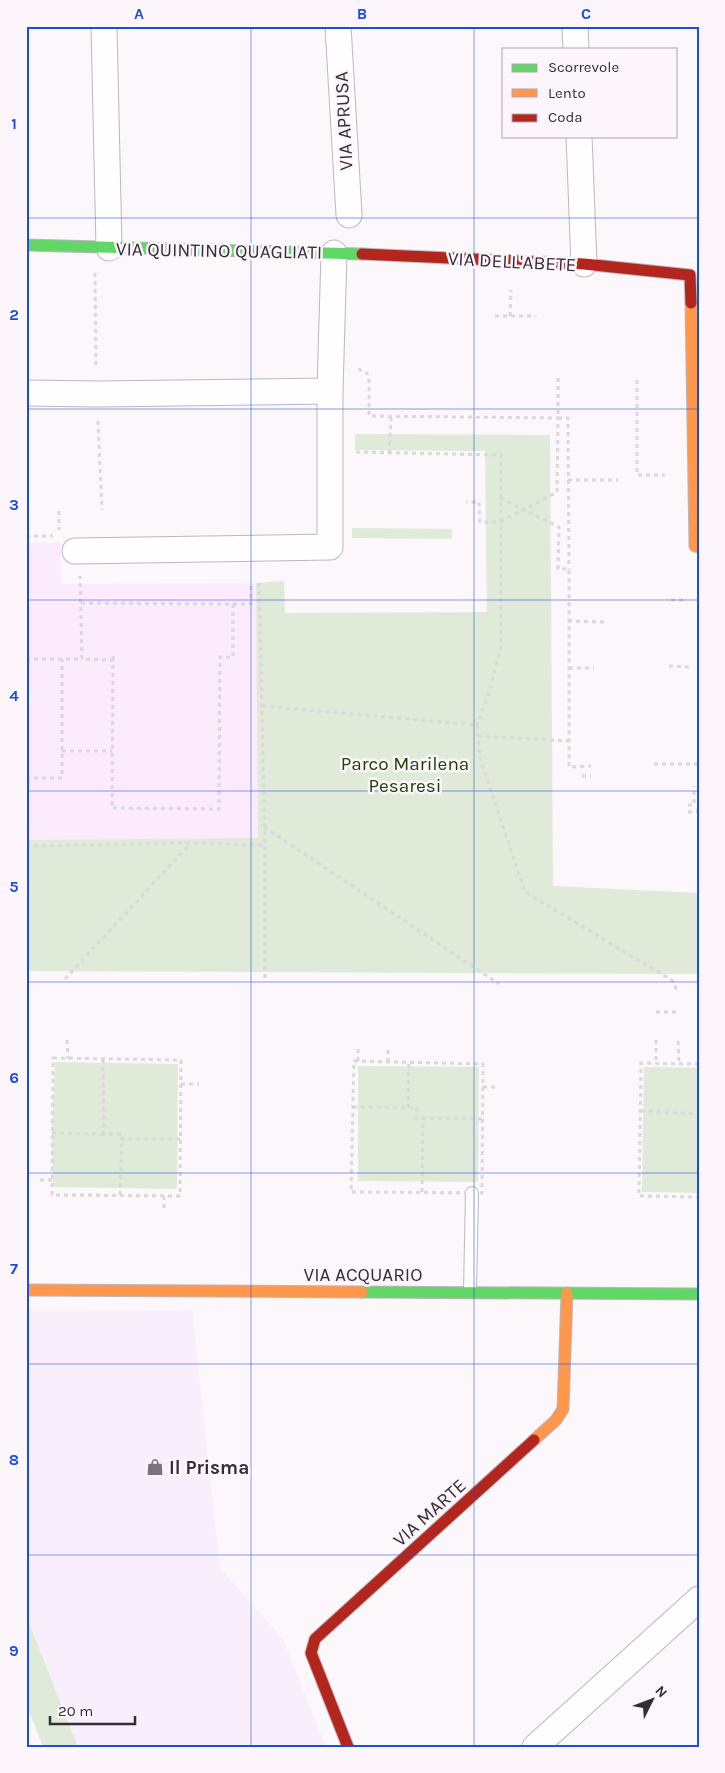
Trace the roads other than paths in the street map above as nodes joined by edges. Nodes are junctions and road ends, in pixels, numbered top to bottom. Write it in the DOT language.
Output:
graph roads {
  1 [pos="104,26"];
  2 [pos="338,26"];
  3 [pos="575,26"];
  4 [pos="576,48"];
  5 [pos="579,138"];
  6 [pos="349,215"];
  7 [pos="26,245"];
  8 [pos="108,248"];
  9 [pos="334,253"];
  10 [pos="584,264"];
  11 [pos="694,275"];
  12 [pos="330,390"];
  13 [pos="26,393"];
  14 [pos="64,541"];
  15 [pos="699,547"];
  16 [pos="472,1193"];
  17 [pos="26,1290"];
  18 [pos="470,1292"];
  19 [pos="567,1292"];
  20 [pos="699,1294"];
  21 [pos="699,1599"];
  22 [pos="348,1747"];
  23 [pos="535,1747"];
  1 -- 8 [label="street"];
  2 -- 6 [label="street, VIA APRUSA"];
  3 -- 4 [label="street"];
  5 -- 10 [label="street"];
  7 -- 8 [label="street, VIA QUINTINO QUAGLIATI"];
  8 -- 9 [label="street, VIA QUINTINO QUAGLIATI"];
  9 -- 10 [label="street, VIA DELL'ABETE"];
  9 -- 12 [label="street, VIA QUINTINO QUAGLIATI"];
  10 -- 11 [label="street, VIA DELL'ABETE"];
  11 -- 15 [label="street, VIA DELL'ABETE"];
  12 -- 13 [label="street"];
  12 -- 14 [label="street, VIA QUINTINO QUAGLIATI"];
  16 -- 18 [label="lane"];
  17 -- 18 [label="street, VIA ACQUARIO"];
  18 -- 19 [label="street, VIA ACQUARIO"];
  19 -- 20 [label="street, VIA ACQUARIO"];
  19 -- 22 [label="street, VIA MARTE"];
  21 -- 23 [label="street"];
}
